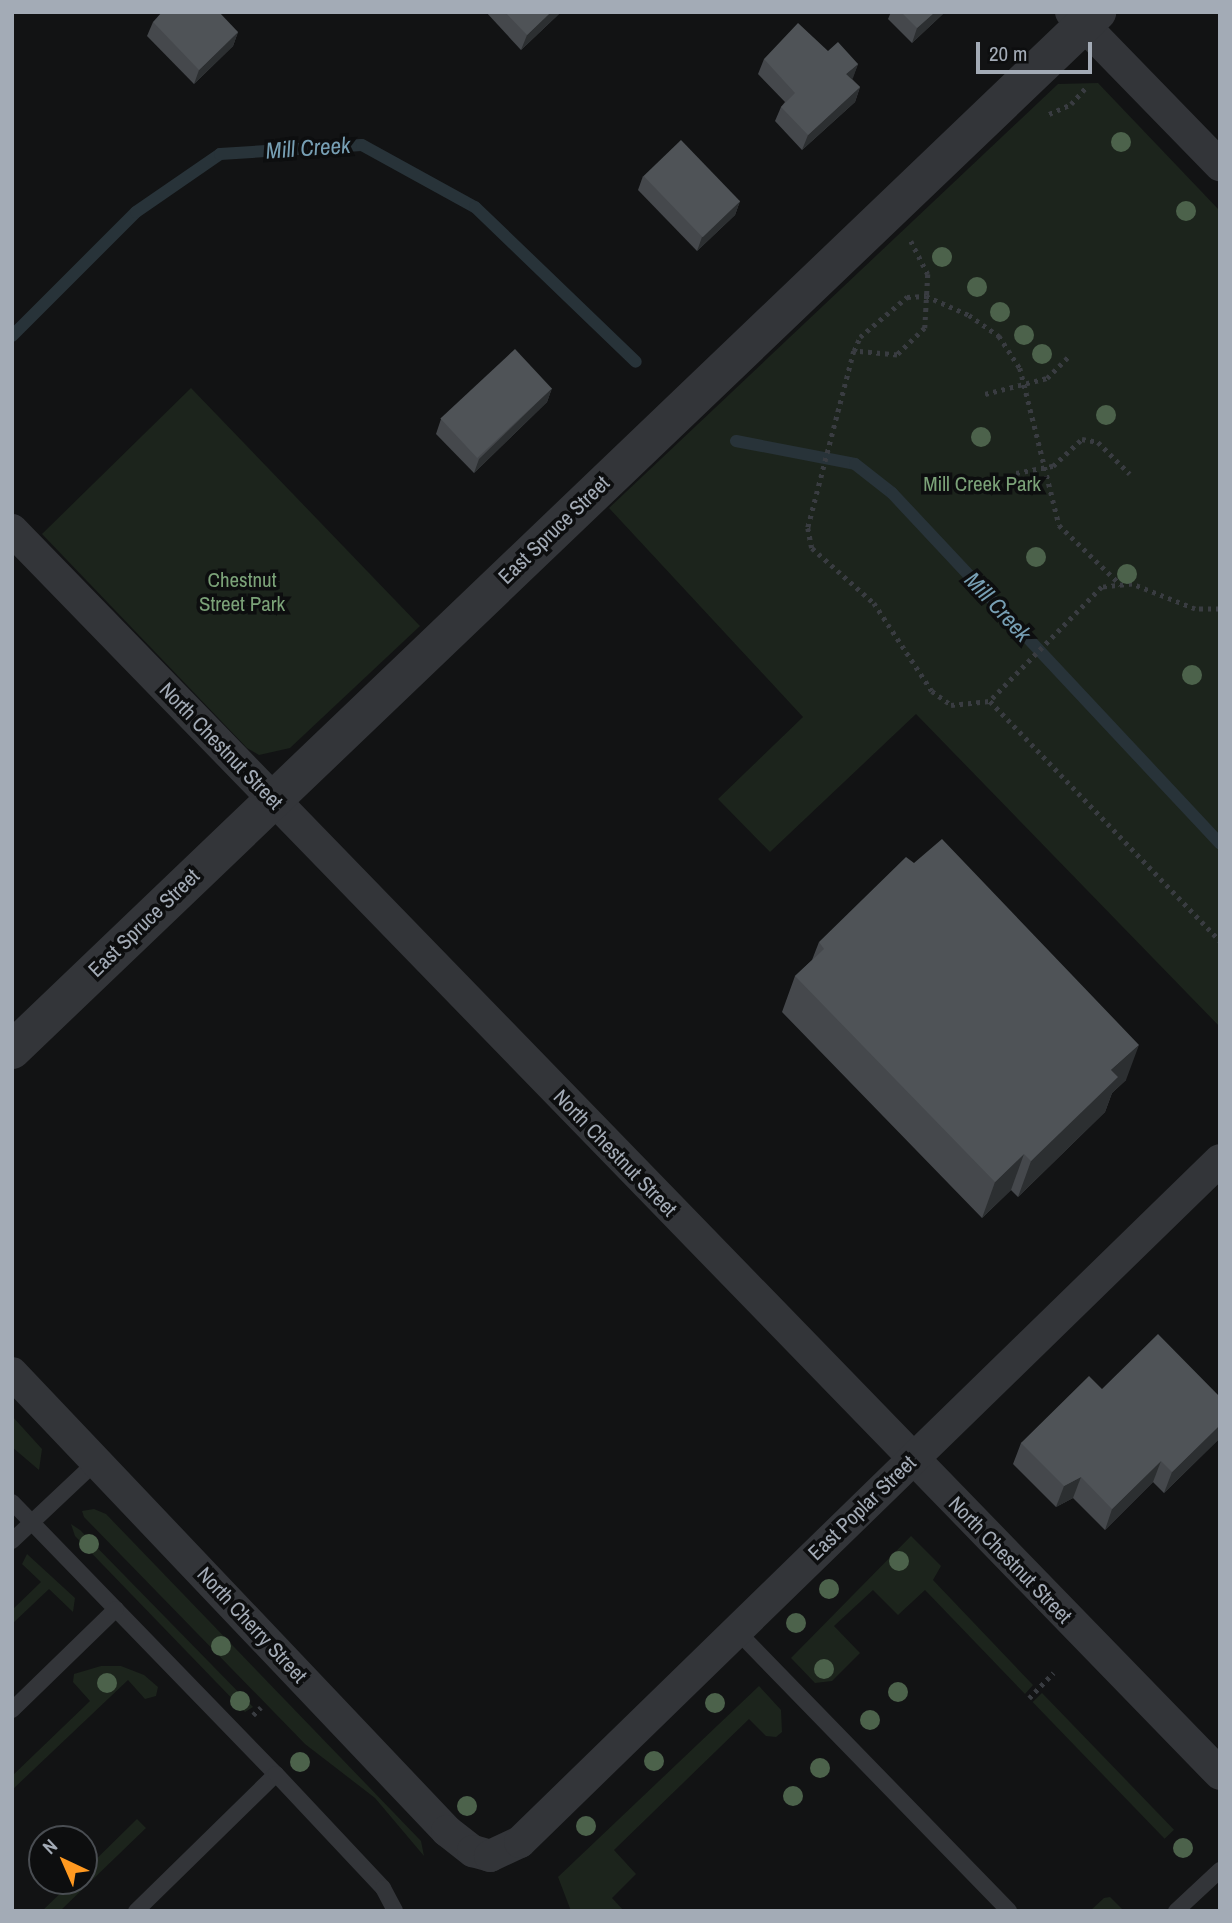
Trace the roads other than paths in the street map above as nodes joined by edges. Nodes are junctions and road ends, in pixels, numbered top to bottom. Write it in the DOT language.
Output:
graph roads {
  1 [pos="1084,17"];
  2 [pos="1220,165"];
  3 [pos="12,530"];
  4 [pos="272,799"];
  5 [pos="12,1050"];
  6 [pos="1220,1160"];
  7 [pos="12,1373"];
  8 [pos="912,1460"];
  9 [pos="97,1461"];
  10 [pos="12,1502"];
  11 [pos="32,1522"];
  12 [pos="12,1541"];
  13 [pos="116,1609"];
  14 [pos="737,1630"];
  15 [pos="12,1710"];
  16 [pos="276,1773"];
  17 [pos="1220,1774"];
  18 [pos="502,1853"];
  19 [pos="1220,1870"];
  20 [pos="136,1911"];
  21 [pos="396,1911"];
  22 [pos="1009,1911"];
  23 [pos="1176,1911"];
  1 -- 2 [label="street"];
  1 -- 4 [label="street, East Spruce Street"];
  3 -- 4 [label="street, North Chestnut Street"];
  4 -- 5 [label="street, East Spruce Street"];
  4 -- 8 [label="street, North Chestnut Street"];
  6 -- 8 [label="street, East Poplar Street"];
  7 -- 9 [label="street, North Cherry Street"];
  8 -- 14 [label="street, East Poplar Street"];
  8 -- 17 [label="street, North Chestnut Street"];
  9 -- 11 [label="lane"];
  9 -- 18 [label="street, North Cherry Street"];
  10 -- 11 [label="lane"];
  11 -- 12 [label="lane"];
  11 -- 13 [label="lane"];
  13 -- 15 [label="lane"];
  13 -- 16 [label="lane"];
  14 -- 18 [label="street, East Poplar Street"];
  14 -- 22 [label="lane"];
  16 -- 20 [label="lane"];
  16 -- 21 [label="lane"];
  19 -- 23 [label="lane"];
}
